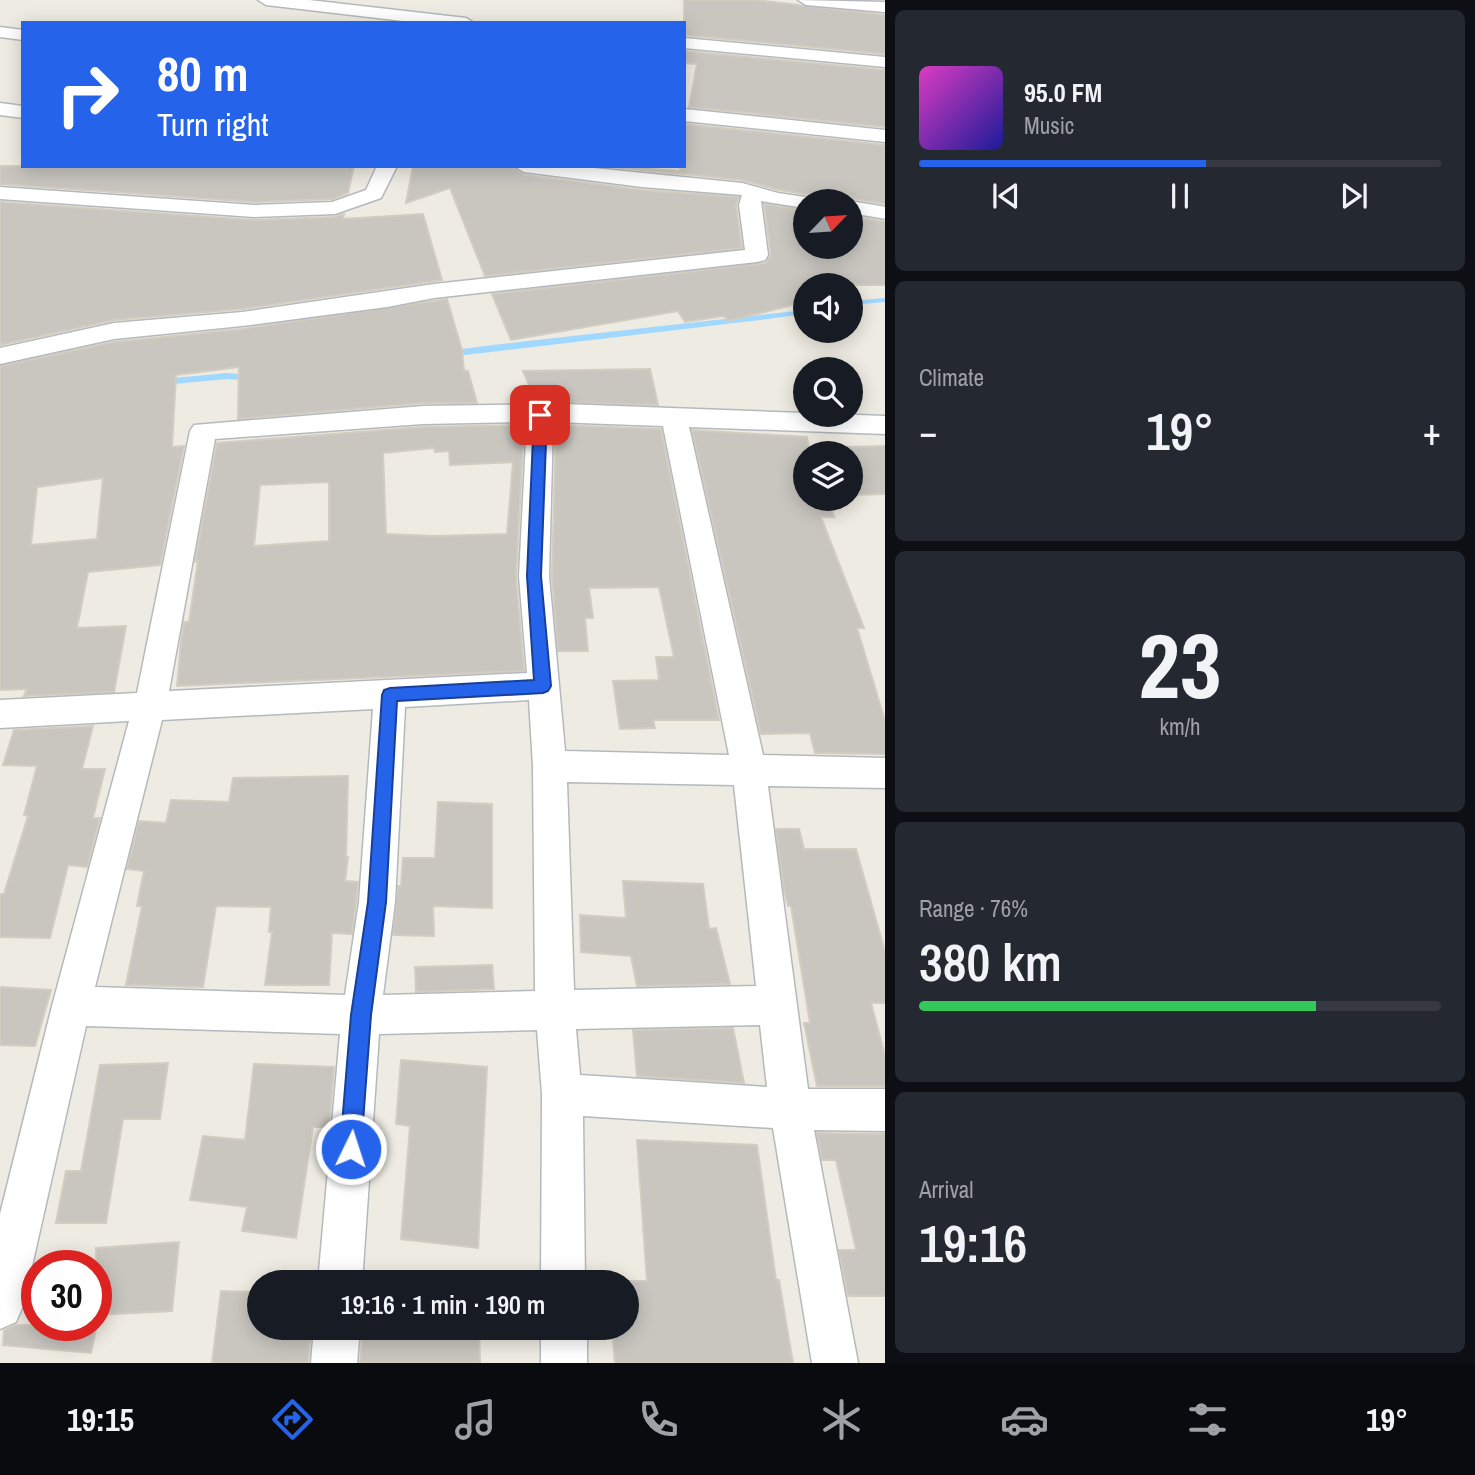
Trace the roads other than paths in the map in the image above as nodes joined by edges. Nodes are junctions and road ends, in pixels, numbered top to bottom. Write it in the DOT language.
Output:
graph roads {
  1 [pos="266,0"];
  2 [pos="464,0"];
  3 [pos="806,0"];
  4 [pos="885,7"];
  5 [pos="452,21"];
  6 [pos="461,21"];
  7 [pos="0,32"];
  8 [pos="21,35"];
  9 [pos="686,43"];
  10 [pos="885,62"];
  11 [pos="0,109"];
  12 [pos="21,112"];
  13 [pos="686,115"];
  14 [pos="885,136"];
  15 [pos="386,168"];
  16 [pos="542,168"];
  17 [pos="0,192"];
  18 [pos="753,192"];
  19 [pos="793,201"];
  20 [pos="863,209"];
  21 [pos="885,213"];
  22 [pos="0,356"];
  23 [pos="540,415"];
  24 [pos="674,417"];
  25 [pos="885,425"];
  26 [pos="543,686"];
  27 [pos="390,695"];
  28 [pos="149,706"];
  29 [pos="0,715"];
  30 [pos="550,766"];
  31 [pos="749,769"];
  32 [pos="885,774"];
  33 [pos="72,1006"];
  34 [pos="776,1006"];
  35 [pos="555,1012"];
  36 [pos="361,1015"];
  37 [pos="562,1094"];
  38 [pos="790,1109"];
  39 [pos="885,1110"];
  40 [pos="341,1270"];
  41 [pos="563,1270"];
  42 [pos="0,1306"];
  43 [pos="336,1340"];
  44 [pos="564,1340"];
  45 [pos="334,1363"];
  46 [pos="564,1363"];
  47 [pos="835,1363"];
  1 -- 5 [label="street"];
  2 -- 6 [label="street"];
  3 -- 4 [label="street"];
  7 -- 8 [label="street"];
  9 -- 10 [label="street"];
  11 -- 12 [label="street"];
  13 -- 14 [label="street"];
  15 -- 17 [label="street"];
  16 -- 18 [label="street"];
  18 -- 19 [label="street"];
  18 -- 22 [label="street"];
  20 -- 21 [label="street"];
  23 -- 24 [label="street"];
  23 -- 26 [label="street"];
  23 -- 28 [label="street"];
  24 -- 25 [label="street"];
  24 -- 31 [label="street"];
  26 -- 27 [label="street"];
  26 -- 30 [label="street"];
  27 -- 28 [label="street"];
  27 -- 36 [label="street"];
  28 -- 29 [label="street"];
  28 -- 33 [label="street"];
  30 -- 31 [label="street"];
  30 -- 35 [label="street"];
  31 -- 32 [label="street"];
  31 -- 34 [label="street"];
  33 -- 36 [label="street"];
  33 -- 42 [label="street"];
  34 -- 35 [label="street"];
  34 -- 38 [label="street"];
  35 -- 36 [label="street"];
  35 -- 37 [label="street"];
  36 -- 40 [label="street"];
  37 -- 38 [label="street"];
  37 -- 41 [label="street"];
  38 -- 39 [label="street"];
  38 -- 47 [label="street"];
  43 -- 45 [label="street"];
  44 -- 46 [label="street"];
}
